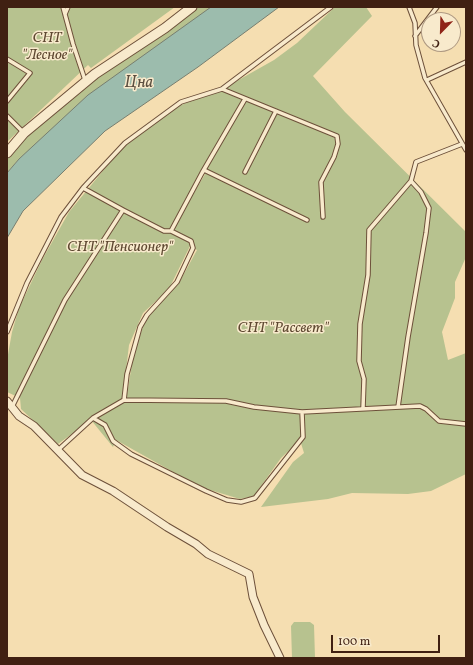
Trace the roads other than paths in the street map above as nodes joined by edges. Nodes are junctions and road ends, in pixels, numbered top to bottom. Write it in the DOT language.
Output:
graph roads {
  1 [pos="63,7"];
  2 [pos="68,7"];
  3 [pos="192,7"];
  4 [pos="331,7"];
  5 [pos="409,7"];
  6 [pos="437,7"];
  7 [pos="65,15"];
  8 [pos="415,36"];
  9 [pos="7,59"];
  10 [pos="466,62"];
  11 [pos="427,80"];
  12 [pos="86,82"];
  13 [pos="222,90"];
  14 [pos="245,99"];
  15 [pos="7,101"];
  16 [pos="276,111"];
  17 [pos="7,116"];
  18 [pos="24,133"];
  19 [pos="462,144"];
  20 [pos="466,150"];
  21 [pos="7,153"];
  22 [pos="204,170"];
  23 [pos="245,172"];
  24 [pos="411,181"];
  25 [pos="83,188"];
  26 [pos="123,210"];
  27 [pos="323,217"];
  28 [pos="308,220"];
  29 [pos="171,231"];
  30 [pos="7,332"];
  31 [pos="124,400"];
  32 [pos="7,401"];
  33 [pos="398,407"];
  34 [pos="11,408"];
  35 [pos="363,408"];
  36 [pos="302,412"];
  37 [pos="93,418"];
  38 [pos="466,424"];
  39 [pos="57,451"];
  40 [pos="280,658"];
  1 -- 7 [label="lane"];
  2 -- 7 [label="lane"];
  3 -- 12 [label="street"];
  4 -- 13 [label="lane"];
  5 -- 8 [label="lane"];
  6 -- 8 [label="lane"];
  7 -- 12 [label="lane"];
  8 -- 11 [label="lane"];
  9 -- 15 [label="lane"];
  10 -- 11 [label="lane"];
  11 -- 19 [label="lane"];
  12 -- 18 [label="street"];
  13 -- 14 [label="lane"];
  13 -- 25 [label="lane"];
  14 -- 16 [label="lane"];
  14 -- 22 [label="lane"];
  16 -- 23 [label="lane"];
  16 -- 27 [label="lane"];
  17 -- 18 [label="lane"];
  18 -- 21 [label="street"];
  19 -- 20 [label="lane"];
  19 -- 24 [label="lane"];
  22 -- 28 [label="lane"];
  22 -- 29 [label="lane"];
  24 -- 33 [label="lane"];
  24 -- 35 [label="lane"];
  25 -- 26 [label="lane"];
  25 -- 30 [label="lane"];
  26 -- 29 [label="lane"];
  26 -- 34 [label="lane"];
  29 -- 31 [label="lane"];
  31 -- 36 [label="lane"];
  31 -- 37 [label="lane"];
  32 -- 34 [label="street"];
  33 -- 35 [label="lane"];
  33 -- 38 [label="lane"];
  34 -- 39 [label="street"];
  35 -- 36 [label="lane"];
  36 -- 37 [label="lane"];
  37 -- 39 [label="lane"];
  39 -- 40 [label="street"];
}
